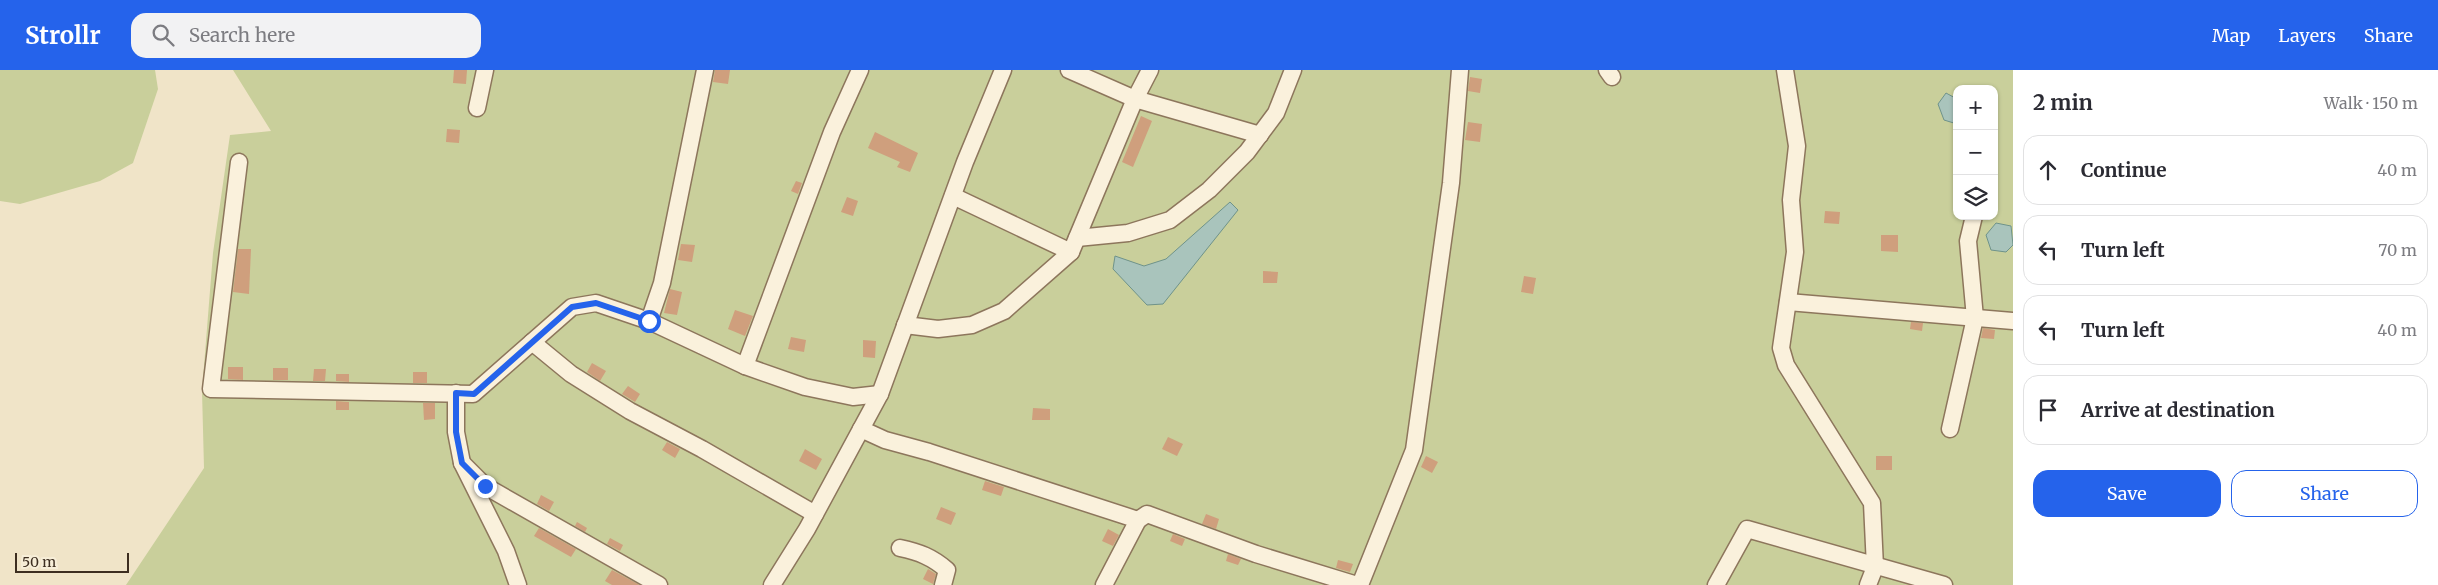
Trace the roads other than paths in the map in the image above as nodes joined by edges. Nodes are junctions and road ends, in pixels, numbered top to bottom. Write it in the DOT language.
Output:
graph roads {
  1 [pos="485,70"];
  2 [pos="705,70"];
  3 [pos="860,70"];
  4 [pos="1004,70"];
  5 [pos="1069,70"];
  6 [pos="1150,70"];
  7 [pos="1293,70"];
  8 [pos="1460,70"];
  9 [pos="1785,70"];
  10 [pos="1135,99"];
  11 [pos="477,108"];
  12 [pos="1260,135"];
  13 [pos="239,162"];
  14 [pos="953,196"];
  15 [pos="1973,220"];
  16 [pos="1074,245"];
  17 [pos="1788,302"];
  18 [pos="1975,318"];
  19 [pos="649,321"];
  20 [pos="2013,321"];
  21 [pos="905,325"];
  22 [pos="532,342"];
  23 [pos="745,366"];
  24 [pos="456,393"];
  25 [pos="880,394"];
  26 [pos="861,429"];
  27 [pos="1950,429"];
  28 [pos="462,463"];
  29 [pos="815,514"];
  30 [pos="1138,520"];
  31 [pos="900,548"];
  32 [pos="1875,567"];
  33 [pos="518,585"];
  34 [pos="659,585"];
  35 [pos="772,585"];
  36 [pos="943,585"];
  37 [pos="1104,585"];
  38 [pos="1358,585"];
  39 [pos="1716,585"];
  40 [pos="1868,585"];
  41 [pos="1944,585"];
  1 -- 11 [label="street"];
  2 -- 19 [label="street"];
  3 -- 23 [label="street"];
  4 -- 14 [label="street"];
  5 -- 10 [label="street"];
  6 -- 10 [label="street"];
  7 -- 12 [label="street"];
  8 -- 38 [label="street"];
  9 -- 17 [label="street"];
  10 -- 12 [label="street"];
  10 -- 16 [label="street"];
  12 -- 16 [label="street"];
  13 -- 24 [label="street"];
  14 -- 16 [label="street"];
  14 -- 21 [label="street"];
  15 -- 18 [label="street"];
  16 -- 21 [label="street"];
  17 -- 18 [label="street"];
  17 -- 32 [label="street"];
  18 -- 20 [label="street"];
  18 -- 27 [label="street"];
  19 -- 22 [label="street"];
  19 -- 23 [label="street"];
  21 -- 25 [label="street"];
  22 -- 24 [label="street"];
  22 -- 29 [label="street"];
  23 -- 25 [label="street"];
  24 -- 28 [label="street"];
  25 -- 26 [label="street"];
  26 -- 29 [label="street"];
  26 -- 30 [label="street"];
  28 -- 33 [label="street"];
  28 -- 34 [label="street"];
  29 -- 35 [label="street"];
  30 -- 37 [label="street"];
  30 -- 38 [label="street"];
  31 -- 36 [label="street"];
  32 -- 39 [label="street"];
  32 -- 40 [label="street"];
  32 -- 41 [label="street"];
}
